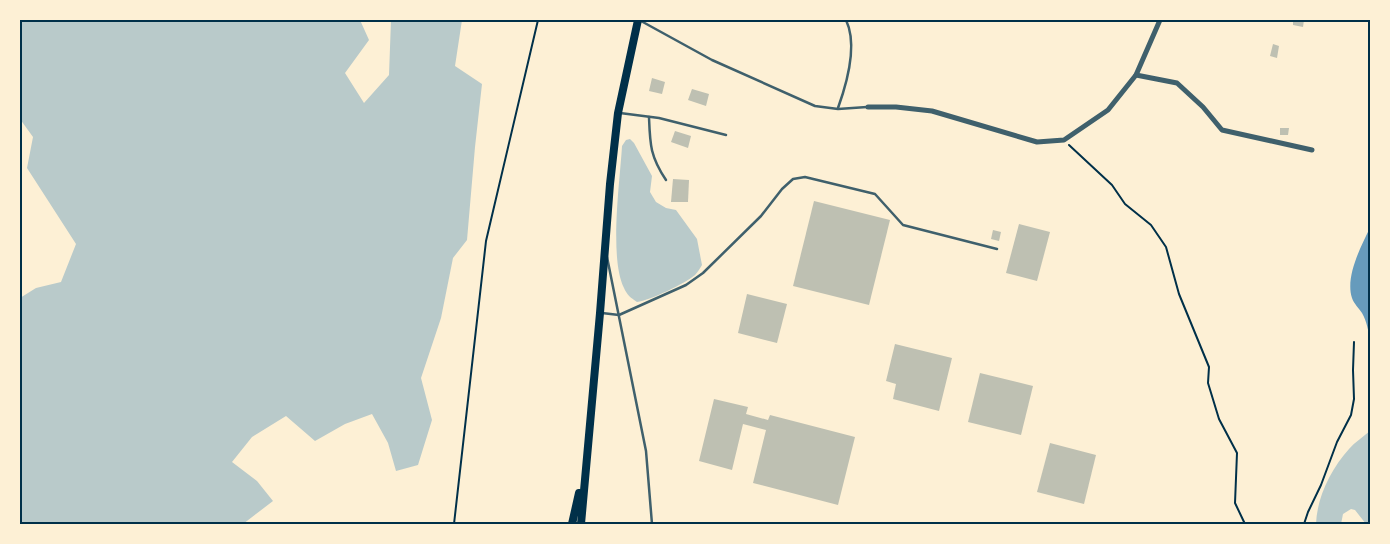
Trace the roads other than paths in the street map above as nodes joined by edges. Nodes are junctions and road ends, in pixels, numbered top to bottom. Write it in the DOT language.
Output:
graph roads {
  1 [pos="639,20"];
  2 [pos="846,20"];
  3 [pos="1160,20"];
  4 [pos="1136,75"];
  5 [pos="868,107"];
  6 [pos="838,109"];
  7 [pos="618,113"];
  8 [pos="649,117"];
  9 [pos="726,135"];
  10 [pos="1312,150"];
  11 [pos="666,180"];
  12 [pos="604,243"];
  13 [pos="997,249"];
  14 [pos="600,313"];
  15 [pos="619,315"];
  16 [pos="585,466"];
  17 [pos="572,524"];
  18 [pos="581,524"];
  19 [pos="652,524"];
  1 -- 6 [label="lane"];
  1 -- 7 [label="main road"];
  2 -- 6 [label="lane"];
  3 -- 4 [label="street"];
  4 -- 5 [label="street"];
  4 -- 10 [label="street"];
  5 -- 6 [label="lane"];
  7 -- 8 [label="lane"];
  7 -- 12 [label="main road"];
  8 -- 9 [label="lane"];
  8 -- 11 [label="lane"];
  12 -- 14 [label="main road"];
  12 -- 15 [label="lane"];
  13 -- 15 [label="lane"];
  14 -- 15 [label="lane"];
  14 -- 16 [label="main road"];
  15 -- 19 [label="lane"];
  16 -- 17 [label="main road"];
  16 -- 18 [label="main road"];
}
